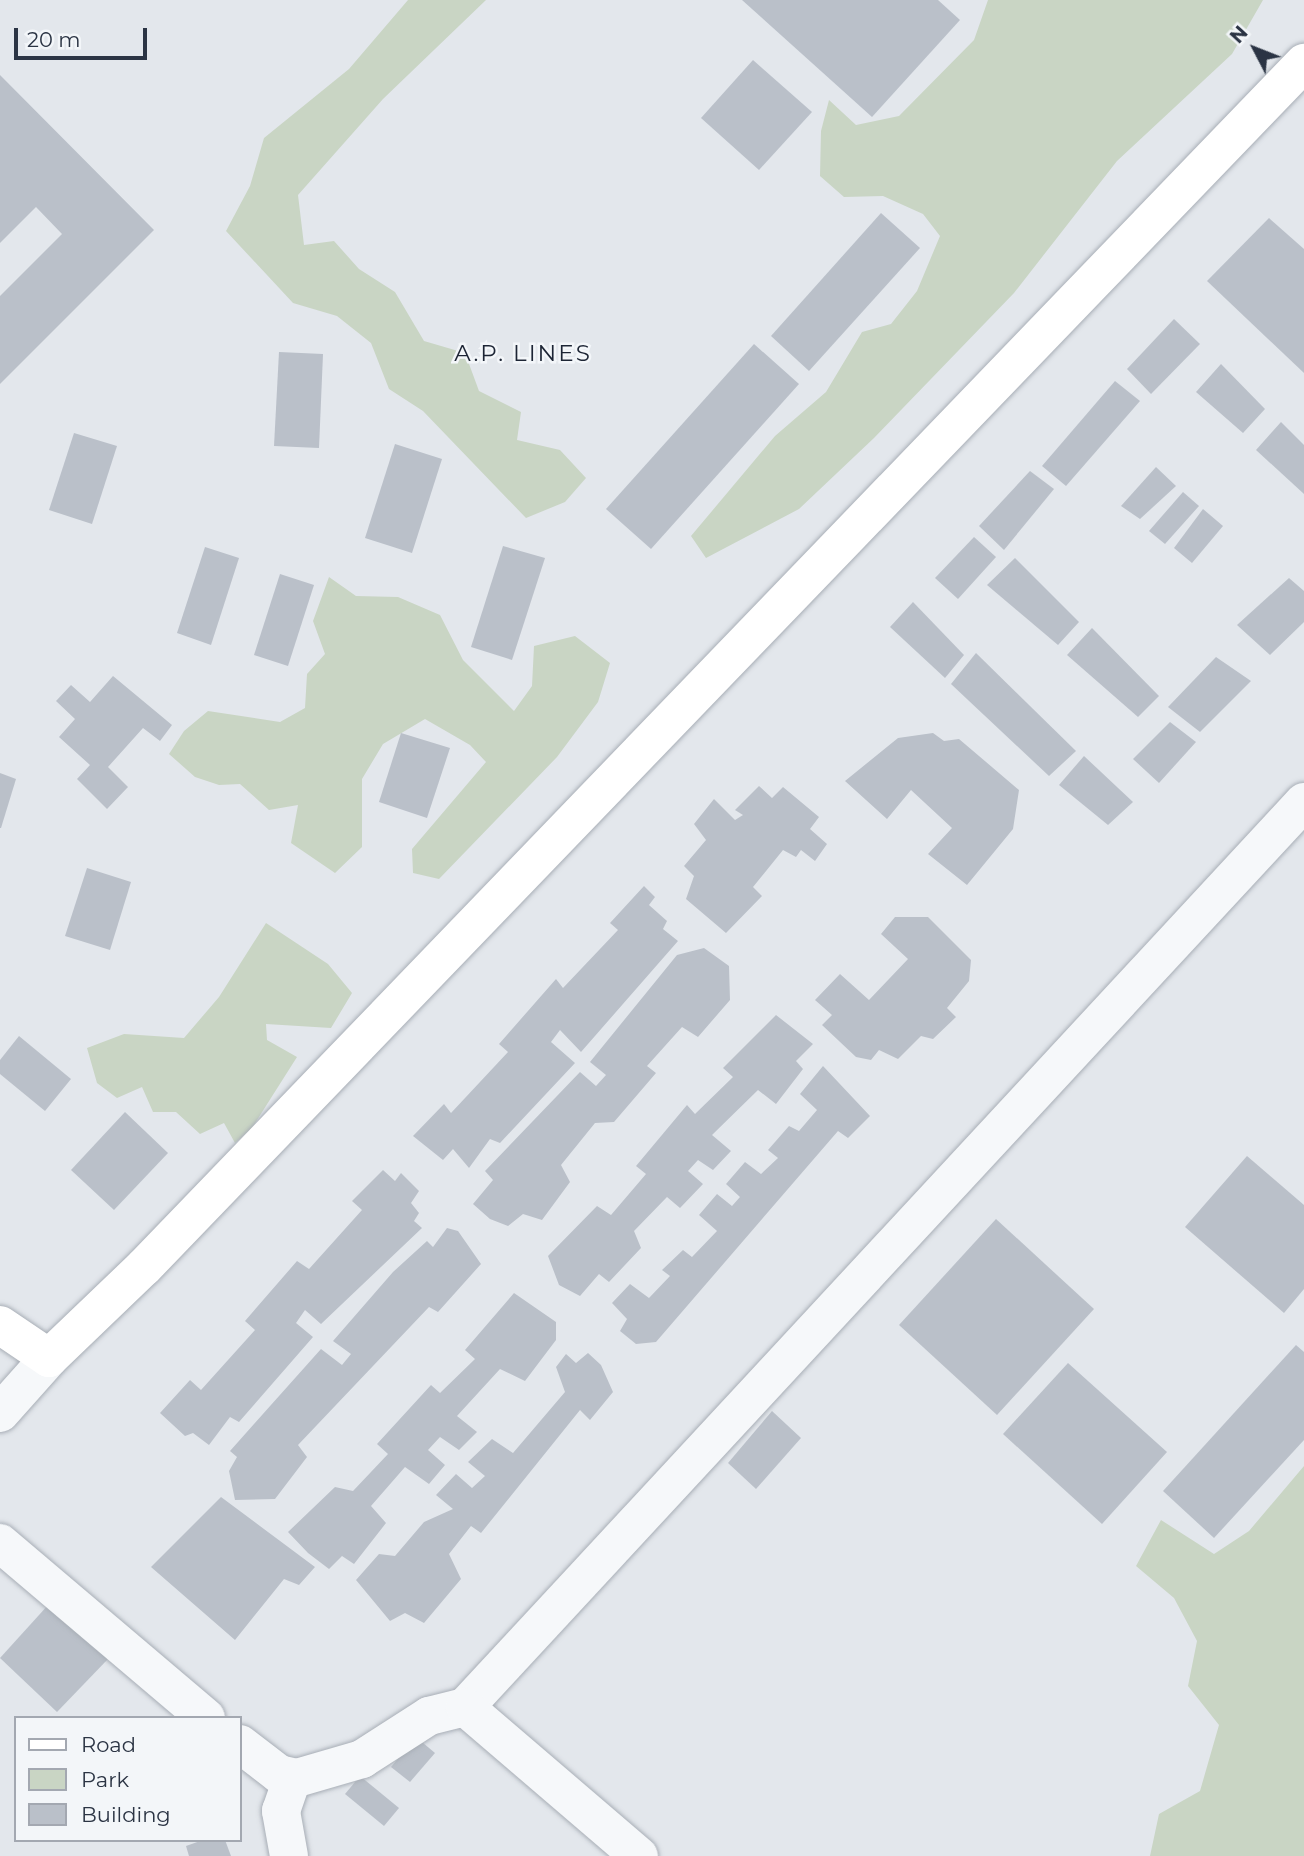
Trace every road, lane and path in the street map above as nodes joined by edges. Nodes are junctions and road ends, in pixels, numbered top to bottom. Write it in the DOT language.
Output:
graph roads {
  1 [pos="1304,63"];
  2 [pos="1304,802"];
  3 [pos="0,1325"];
  4 [pos="49,1358"];
  5 [pos="0,1413"];
  6 [pos="0,1543"];
  7 [pos="464,1707"];
  8 [pos="203,1716"];
  9 [pos="242,1745"];
  10 [pos="292,1779"];
  11 [pos="289,1856"];
  12 [pos="639,1856"];
  1 -- 4 [label="main road"];
  2 -- 7 [label="street"];
  3 -- 4 [label="main road"];
  4 -- 5 [label="street"];
  6 -- 8 [label="street"];
  7 -- 10 [label="street"];
  7 -- 12 [label="street"];
  9 -- 10 [label="street"];
  10 -- 11 [label="street"];
}
